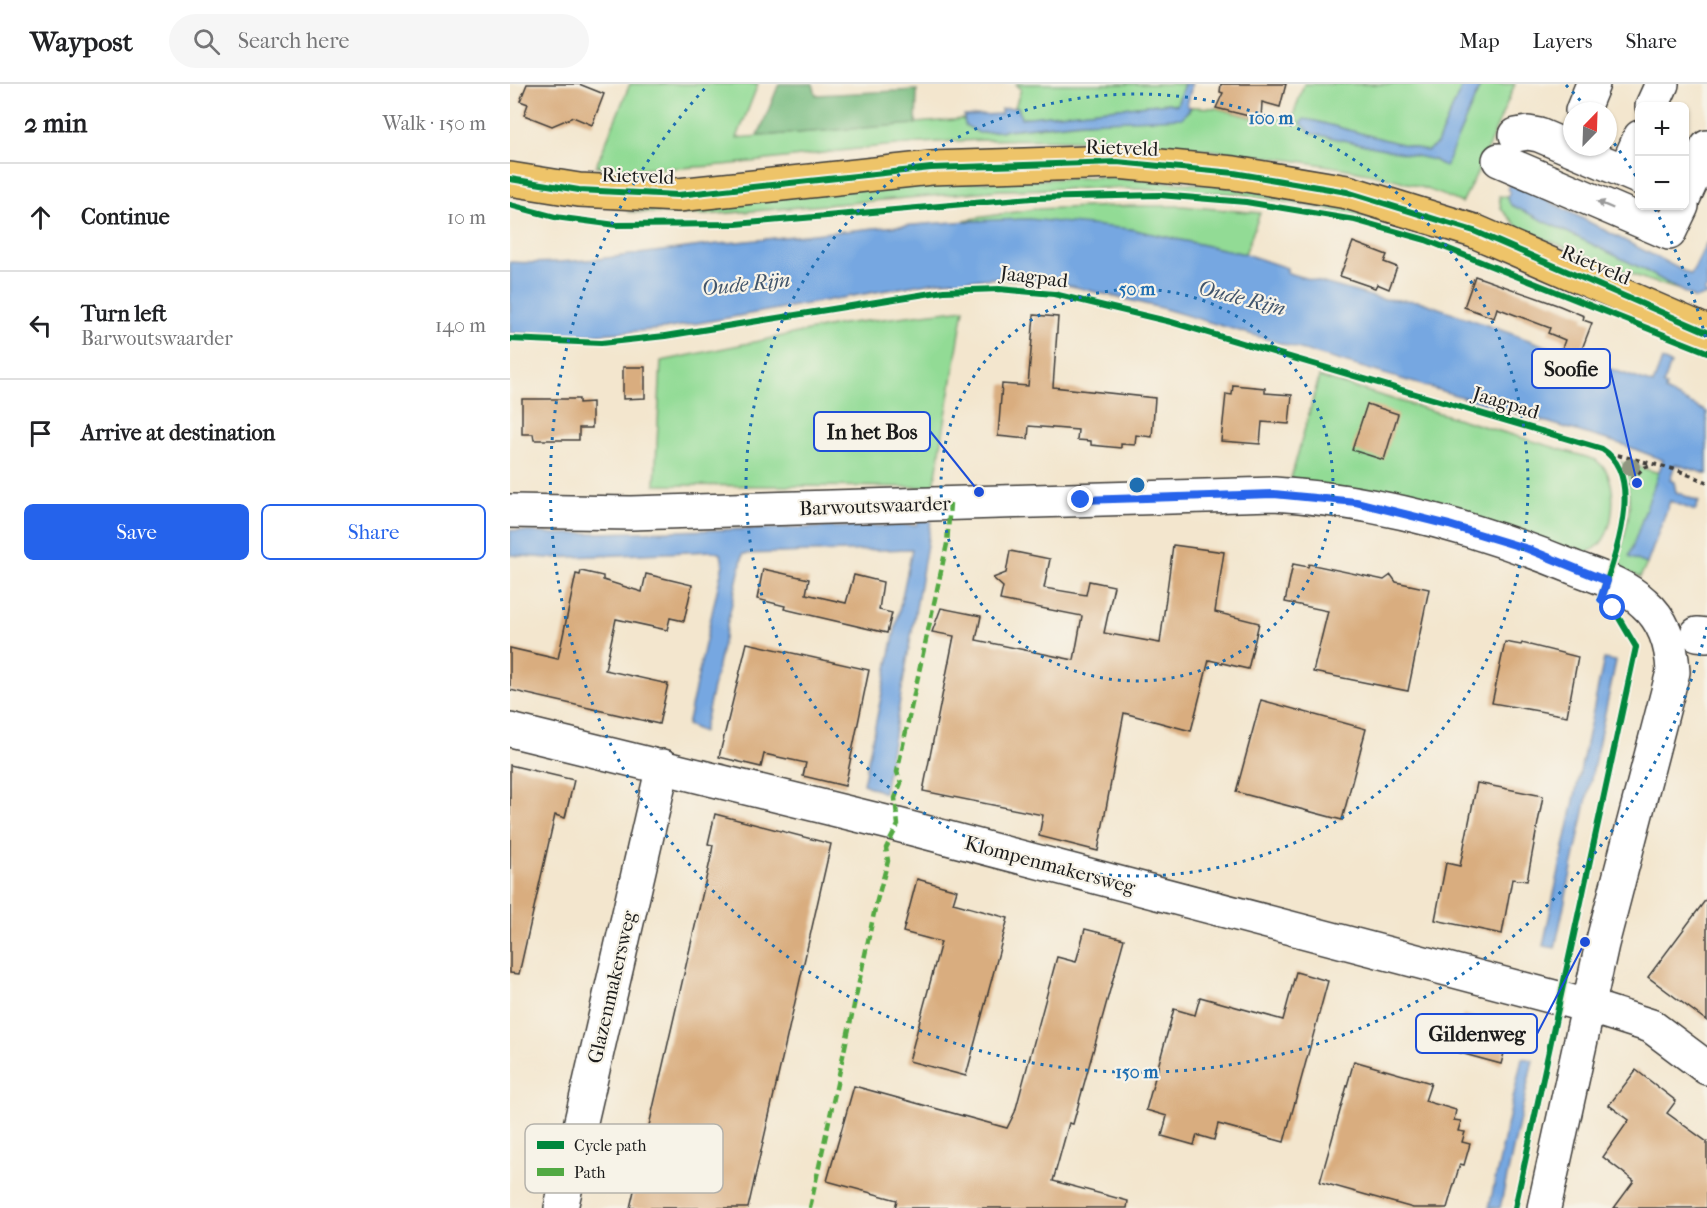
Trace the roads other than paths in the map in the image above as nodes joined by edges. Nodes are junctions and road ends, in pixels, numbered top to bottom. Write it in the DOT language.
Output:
graph roads {
  1 [pos="1593,84"];
  2 [pos="1662,84"];
  3 [pos="1586,102"];
  4 [pos="1655,102"];
  5 [pos="1563,140"];
  6 [pos="1707,147"];
  7 [pos="1598,156"];
  8 [pos="1636,156"];
  9 [pos="1632,174"];
  10 [pos="510,179"];
  11 [pos="1689,189"];
  12 [pos="1680,210"];
  13 [pos="1707,332"];
  14 [pos="510,511"];
  15 [pos="1690,635"];
  16 [pos="510,730"];
  17 [pos="663,766"];
  18 [pos="1588,1006"];
  19 [pos="1707,1068"];
  20 [pos="580,1124"];
  21 [pos="564,1193"];
  22 [pos="561,1208"];
  23 [pos="1544,1208"];
  1 -- 3 [label="street"];
  2 -- 4 [label="street"];
  12 -- 5 [label="street, one-way"];
  6 -- 11 [label="street"];
  7 -- 9 [label="street"];
  8 -- 9 [label="street"];
  10 -- 13 [label="main road, Rietveld"];
  14 -- 15 [label="street, Barwoutswaarder"];
  15 -- 18 [label="street"];
  16 -- 17 [label="street, Klompenmakersweg"];
  17 -- 18 [label="street, Klompenmakersweg"];
  17 -- 20 [label="street, Glazenmakersweg"];
  18 -- 19 [label="street, Klompenmakersweg"];
  18 -- 23 [label="street"];
  21 -- 22 [label="street, Glazenmakersweg"];
}
